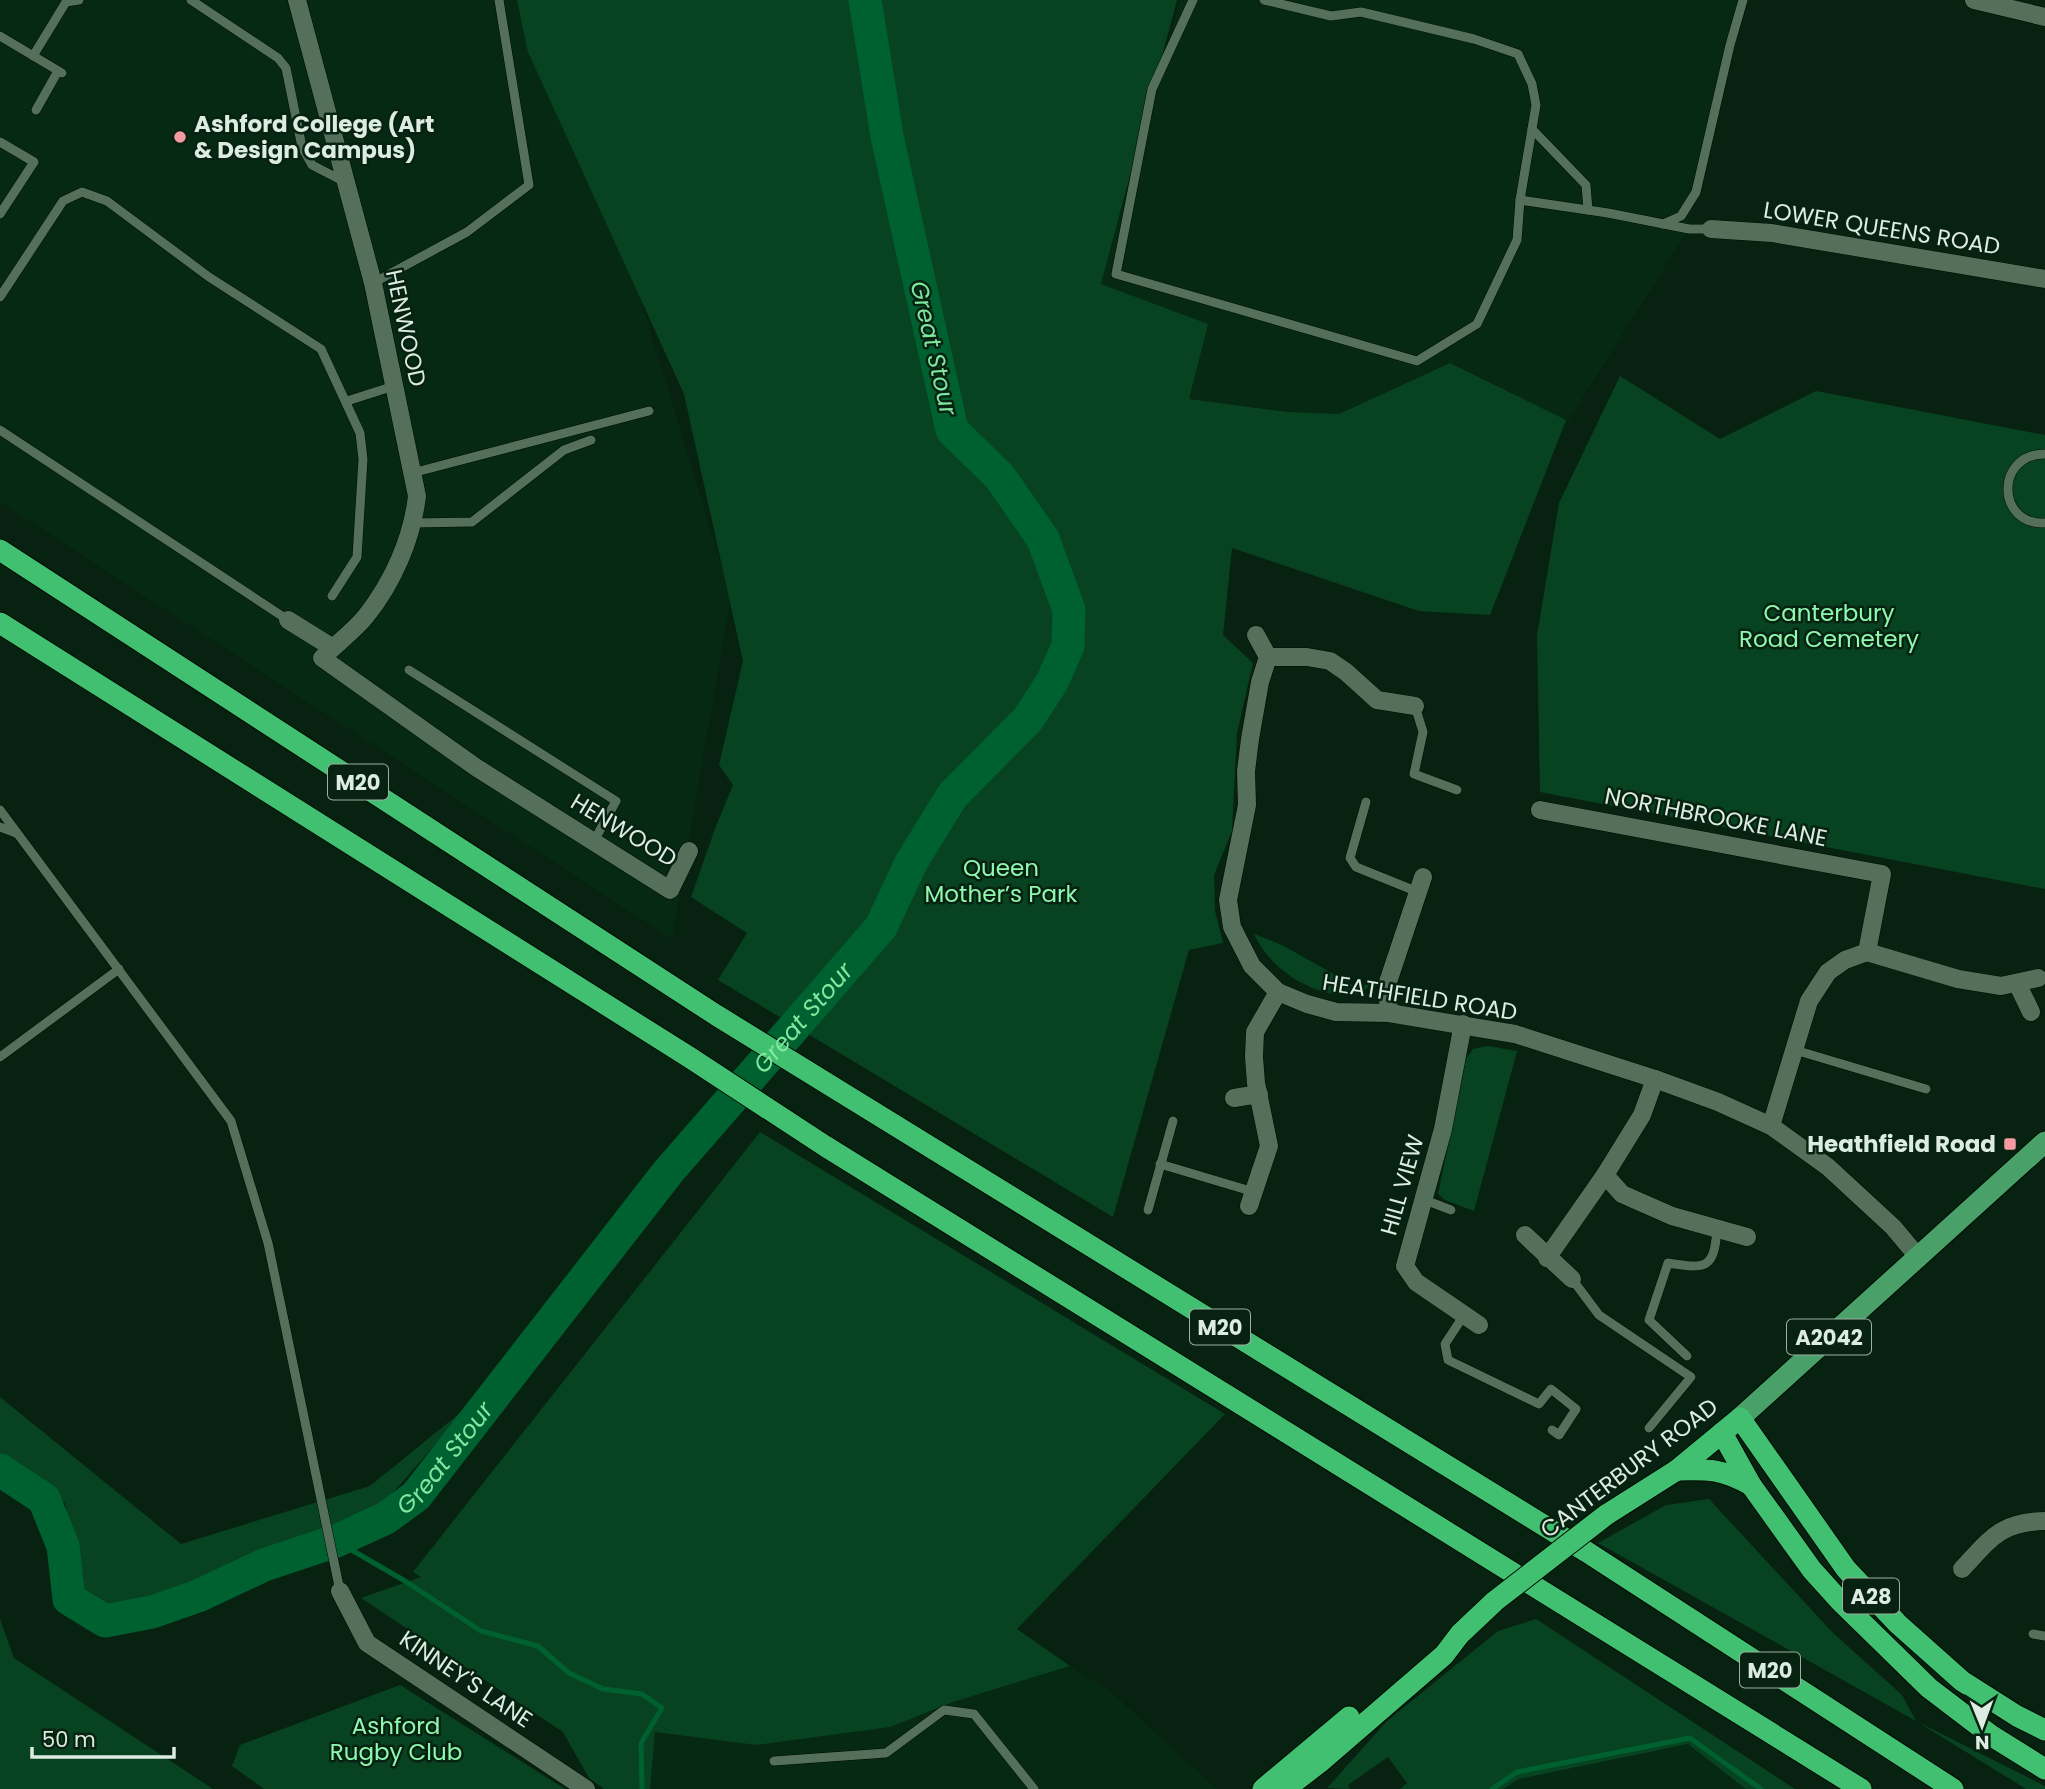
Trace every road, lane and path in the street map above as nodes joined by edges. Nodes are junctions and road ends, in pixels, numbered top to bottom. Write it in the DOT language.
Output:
graph roads {
  1 [pos="79,0"];
  2 [pos="191,0"];
  3 [pos="297,0"];
  4 [pos="499,0"];
  5 [pos="1193,0"];
  6 [pos="1264,0"];
  7 [pos="1743,0"];
  8 [pos="1974,0"];
  9 [pos="2045,17"];
  10 [pos="0,36"];
  11 [pos="33,56"];
  12 [pos="36,110"];
  13 [pos="1532,129"];
  14 [pos="0,142"];
  15 [pos="346,183"];
  16 [pos="1520,201"];
  17 [pos="1588,210"];
  18 [pos="0,214"];
  19 [pos="1663,224"];
  20 [pos="1711,229"];
  21 [pos="2045,279"];
  22 [pos="373,283"];
  23 [pos="0,297"];
  24 [pos="394,386"];
  25 [pos="347,401"];
  26 [pos="649,411"];
  27 [pos="0,430"];
  28 [pos="591,440"];
  29 [pos="2045,454"];
  30 [pos="412,473"];
  31 [pos="414,523"];
  32 [pos="2045,523"];
  33 [pos="0,550"];
  34 [pos="332,596"];
  35 [pos="288,620"];
  36 [pos="0,623"];
  37 [pos="1256,635"];
  38 [pos="333,648"];
  39 [pos="1268,657"];
  40 [pos="409,670"];
  41 [pos="1415,706"];
  42 [pos="1457,790"];
  43 [pos="1366,802"];
  44 [pos="0,810"];
  45 [pos="1540,810"];
  46 [pos="0,827"];
  47 [pos="18,834"];
  48 [pos="594,841"];
  49 [pos="689,851"];
  50 [pos="1421,885"];
  51 [pos="1867,952"];
  52 [pos="119,969"];
  53 [pos="2038,978"];
  54 [pos="2017,983"];
  55 [pos="1278,992"];
  56 [pos="2031,1012"];
  57 [pos="1389,1013"];
  58 [pos="1463,1024"];
  59 [pos="1795,1050"];
  60 [pos="0,1057"];
  61 [pos="1655,1079"];
  62 [pos="1926,1089"];
  63 [pos="1259,1094"];
  64 [pos="1234,1098"];
  65 [pos="1172,1122"];
  66 [pos="1771,1126"];
  67 [pos="2045,1142"];
  68 [pos="1160,1164"];
  69 [pos="1605,1175"];
  70 [pos="1251,1199"];
  71 [pos="1424,1200"];
  72 [pos="1148,1210"];
  73 [pos="1451,1210"];
  74 [pos="1717,1229"];
  75 [pos="1525,1235"];
  76 [pos="1747,1237"];
  77 [pos="1548,1258"];
  78 [pos="1919,1258"];
  79 [pos="1572,1279"];
  80 [pos="1471,1320"];
  81 [pos="1687,1356"];
  82 [pos="1740,1418"];
  83 [pos="1649,1428"];
  84 [pos="1552,1430"];
  85 [pos="1722,1433"];
  86 [pos="1677,1470"];
  87 [pos="1751,1485"];
  88 [pos="2045,1521"];
  89 [pos="1962,1569"];
  90 [pos="339,1583"];
  91 [pos="1460,1634"];
  92 [pos="2033,1634"];
  93 [pos="2045,1636"];
  94 [pos="2045,1730"];
  95 [pos="774,1760"];
  96 [pos="2045,1769"];
  97 [pos="586,1789"];
  98 [pos="1034,1789"];
  99 [pos="1262,1789"];
  100 [pos="1285,1789"];
  101 [pos="1861,1789"];
  102 [pos="1953,1789"];
  1 -- 11 [label="lane"];
  2 -- 15 [label="lane"];
  3 -- 15 [label="street, HENWOOD"];
  4 -- 22 [label="lane"];
  5 -- 16 [label="lane"];
  6 -- 13 [label="lane"];
  7 -- 19 [label="lane"];
  8 -- 9 [label="street"];
  10 -- 11 [label="lane"];
  11 -- 12 [label="lane"];
  13 -- 16 [label="lane"];
  13 -- 17 [label="lane"];
  14 -- 18 [label="lane"];
  15 -- 22 [label="street, HENWOOD"];
  16 -- 17 [label="lane"];
  17 -- 19 [label="lane"];
  19 -- 20 [label="lane"];
  20 -- 21 [label="street, LOWER QUEENS ROAD"];
  22 -- 24 [label="street, HENWOOD"];
  23 -- 25 [label="lane"];
  24 -- 25 [label="lane"];
  24 -- 30 [label="street, HENWOOD"];
  25 -- 34 [label="lane"];
  26 -- 30 [label="lane"];
  27 -- 35 [label="lane"];
  28 -- 31 [label="lane"];
  29 -- 32 [label="lane"];
  30 -- 31 [label="street, HENWOOD"];
  31 -- 38 [label="street, HENWOOD"];
  33 -- 102 [label="highway, M20"];
  35 -- 38 [label="street"];
  36 -- 101 [label="highway, M20"];
  37 -- 39 [label="street"];
  38 -- 48 [label="street, HENWOOD"];
  39 -- 41 [label="street"];
  39 -- 55 [label="street, HEATHFIELD ROAD"];
  40 -- 48 [label="lane"];
  41 -- 42 [label="lane"];
  43 -- 50 [label="lane"];
  44 -- 47 [label="lane"];
  45 -- 51 [label="street, NORTHBROOKE LANE"];
  46 -- 47 [label="lane"];
  47 -- 52 [label="lane"];
  48 -- 49 [label="street, HENWOOD"];
  50 -- 57 [label="street"];
  51 -- 54 [label="street"];
  51 -- 59 [label="street"];
  52 -- 60 [label="lane"];
  52 -- 90 [label="lane"];
  53 -- 54 [label="street"];
  54 -- 56 [label="street"];
  55 -- 57 [label="street, HEATHFIELD ROAD"];
  55 -- 63 [label="street"];
  57 -- 58 [label="street, HEATHFIELD ROAD"];
  58 -- 61 [label="street, HEATHFIELD ROAD"];
  58 -- 71 [label="street, HILL VIEW"];
  59 -- 62 [label="lane"];
  59 -- 66 [label="street"];
  61 -- 66 [label="street, HEATHFIELD ROAD"];
  61 -- 69 [label="street"];
  63 -- 64 [label="street"];
  63 -- 70 [label="street"];
  65 -- 68 [label="lane"];
  66 -- 78 [label="street, HEATHFIELD ROAD"];
  67 -- 78 [label="main road, CANTERBURY ROAD / A2042"];
  68 -- 70 [label="lane"];
  68 -- 72 [label="lane"];
  69 -- 74 [label="street"];
  69 -- 77 [label="street"];
  71 -- 73 [label="lane"];
  71 -- 80 [label="street, HILL VIEW"];
  74 -- 76 [label="street"];
  74 -- 81 [label="lane"];
  75 -- 77 [label="street"];
  77 -- 79 [label="street"];
  78 -- 82 [label="main road, CANTERBURY ROAD / A2042"];
  79 -- 83 [label="lane"];
  80 -- 84 [label="lane"];
  82 -- 85 [label="highway, CANTERBURY ROAD"];
  82 -- 94 [label="highway, A28"];
  85 -- 86 [label="highway, CANTERBURY ROAD"];
  85 -- 87 [label="highway, A28"];
  86 -- 87 [label="highway"];
  86 -- 91 [label="highway, CANTERBURY ROAD, bridge"];
  87 -- 96 [label="highway, A28"];
  88 -- 89 [label="street"];
  90 -- 97 [label="street, KINNEY'S LANE"];
  91 -- 99 [label="highway, CANTERBURY ROAD"];
  91 -- 100 [label="highway, CANTERBURY ROAD"];
  92 -- 93 [label="lane"];
  95 -- 98 [label="lane"];
}
